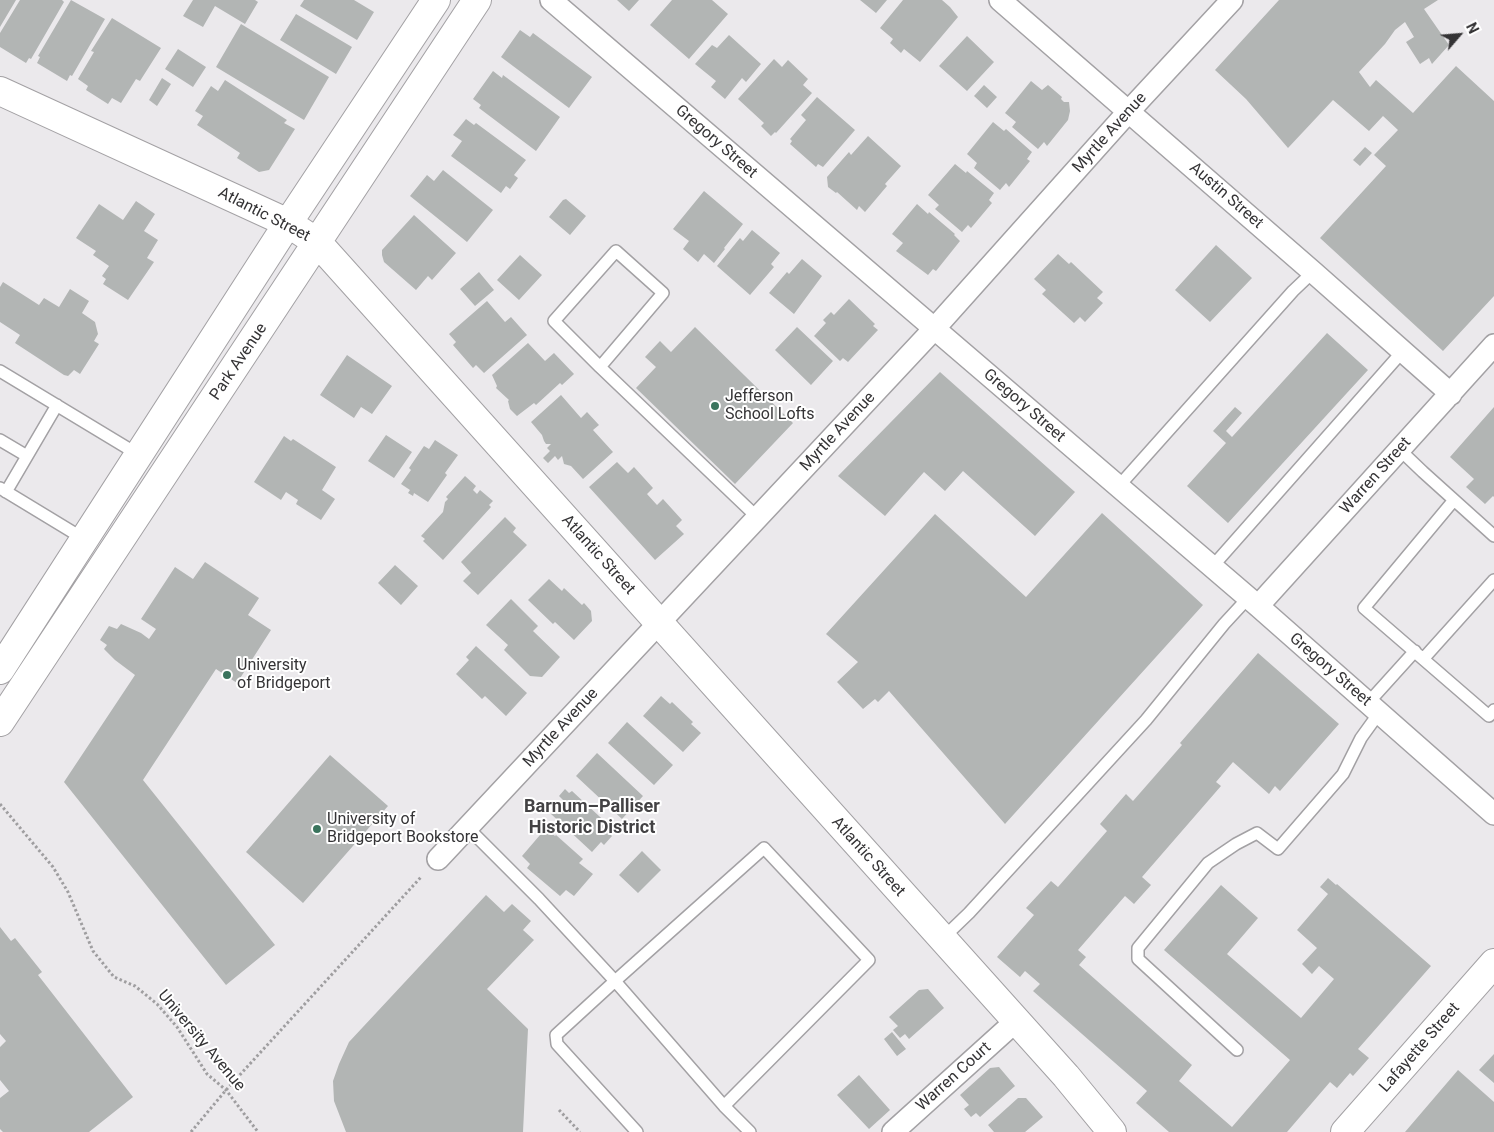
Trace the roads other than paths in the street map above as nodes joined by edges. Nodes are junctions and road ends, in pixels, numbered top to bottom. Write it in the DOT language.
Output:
graph roads {
  1 [pos="436,0"];
  2 [pos="477,0"];
  3 [pos="551,0"];
  4 [pos="1000,0"];
  5 [pos="1232,0"];
  6 [pos="0,90"];
  7 [pos="1129,111"];
  8 [pos="288,223"];
  9 [pos="318,243"];
  10 [pos="1313,272"];
  11 [pos="934,329"];
  12 [pos="1494,345"];
  13 [pos="1402,352"];
  14 [pos="600,367"];
  15 [pos="0,371"];
  16 [pos="1451,394"];
  17 [pos="57,405"];
  18 [pos="0,440"];
  19 [pos="1400,450"];
  20 [pos="139,455"];
  21 [pos="27,456"];
  22 [pos="1118,487"];
  23 [pos="3,490"];
  24 [pos="1454,500"];
  25 [pos="758,518"];
  26 [pos="1494,536"];
  27 [pos="84,539"];
  28 [pos="1212,568"];
  29 [pos="1494,580"];
  30 [pos="1253,602"];
  31 [pos="659,624"];
  32 [pos="1420,654"];
  33 [pos="0,670"];
  34 [pos="1374,708"];
  35 [pos="1494,710"];
  36 [pos="0,722"];
  37 [pos="1494,814"];
  38 [pos="467,827"];
  39 [pos="438,859"];
  40 [pos="942,939"];
  41 [pos="1494,963"];
  42 [pos="615,980"];
  43 [pos="1016,1021"];
  44 [pos="1237,1050"];
  45 [pos="724,1106"];
  46 [pos="637,1132"];
  47 [pos="750,1132"];
  48 [pos="893,1132"];
  49 [pos="1112,1132"];
  50 [pos="1345,1132"];
  1 -- 8 [label="street, Park Avenue"];
  2 -- 9 [label="street, Park Avenue"];
  3 -- 11 [label="street, Gregory Street"];
  4 -- 7 [label="street, Austin Street"];
  5 -- 7 [label="street, Myrtle Avenue"];
  6 -- 8 [label="street, Atlantic Street"];
  7 -- 10 [label="street, Austin Street"];
  7 -- 11 [label="street, Myrtle Avenue"];
  8 -- 9 [label="street, Atlantic Street"];
  8 -- 20 [label="street, Park Avenue"];
  9 -- 31 [label="street, Atlantic Street"];
  9 -- 36 [label="street, Park Avenue"];
  10 -- 13 [label="street, Austin Street"];
  10 -- 22 [label="lane"];
  11 -- 22 [label="street, Gregory Street"];
  11 -- 25 [label="street, Myrtle Avenue"];
  12 -- 16 [label="street, Warren Street"];
  13 -- 16 [label="street, Austin Street"];
  13 -- 28 [label="lane"];
  14 -- 14 [label="lane"];
  14 -- 25 [label="lane"];
  15 -- 17 [label="lane"];
  16 -- 19 [label="street, Warren Street"];
  17 -- 20 [label="lane"];
  17 -- 21 [label="lane"];
  18 -- 21 [label="lane"];
  19 -- 24 [label="lane"];
  19 -- 30 [label="street, Warren Street"];
  20 -- 27 [label="street, Park Avenue"];
  21 -- 23 [label="lane"];
  22 -- 28 [label="street, Gregory Street"];
  23 -- 27 [label="lane"];
  24 -- 26 [label="lane"];
  24 -- 32 [label="lane"];
  25 -- 31 [label="street, Myrtle Avenue"];
  27 -- 33 [label="street, Park Avenue"];
  28 -- 30 [label="street, Gregory Street"];
  29 -- 32 [label="lane"];
  30 -- 34 [label="street, Gregory Street"];
  30 -- 40 [label="lane"];
  31 -- 38 [label="street, Myrtle Avenue"];
  31 -- 40 [label="street, Atlantic Street"];
  32 -- 34 [label="lane"];
  32 -- 35 [label="lane"];
  34 -- 37 [label="street, Gregory Street"];
  34 -- 44 [label="lane"];
  38 -- 39 [label="street, Myrtle Avenue"];
  38 -- 42 [label="lane"];
  40 -- 43 [label="street, Atlantic Street"];
  41 -- 50 [label="street, Lafayette Street"];
  42 -- 45 [label="lane"];
  42 -- 45 [label="lane"];
  42 -- 46 [label="lane"];
  43 -- 48 [label="street, Warren Court"];
  43 -- 49 [label="street, Atlantic Street"];
  45 -- 47 [label="lane"];
}
